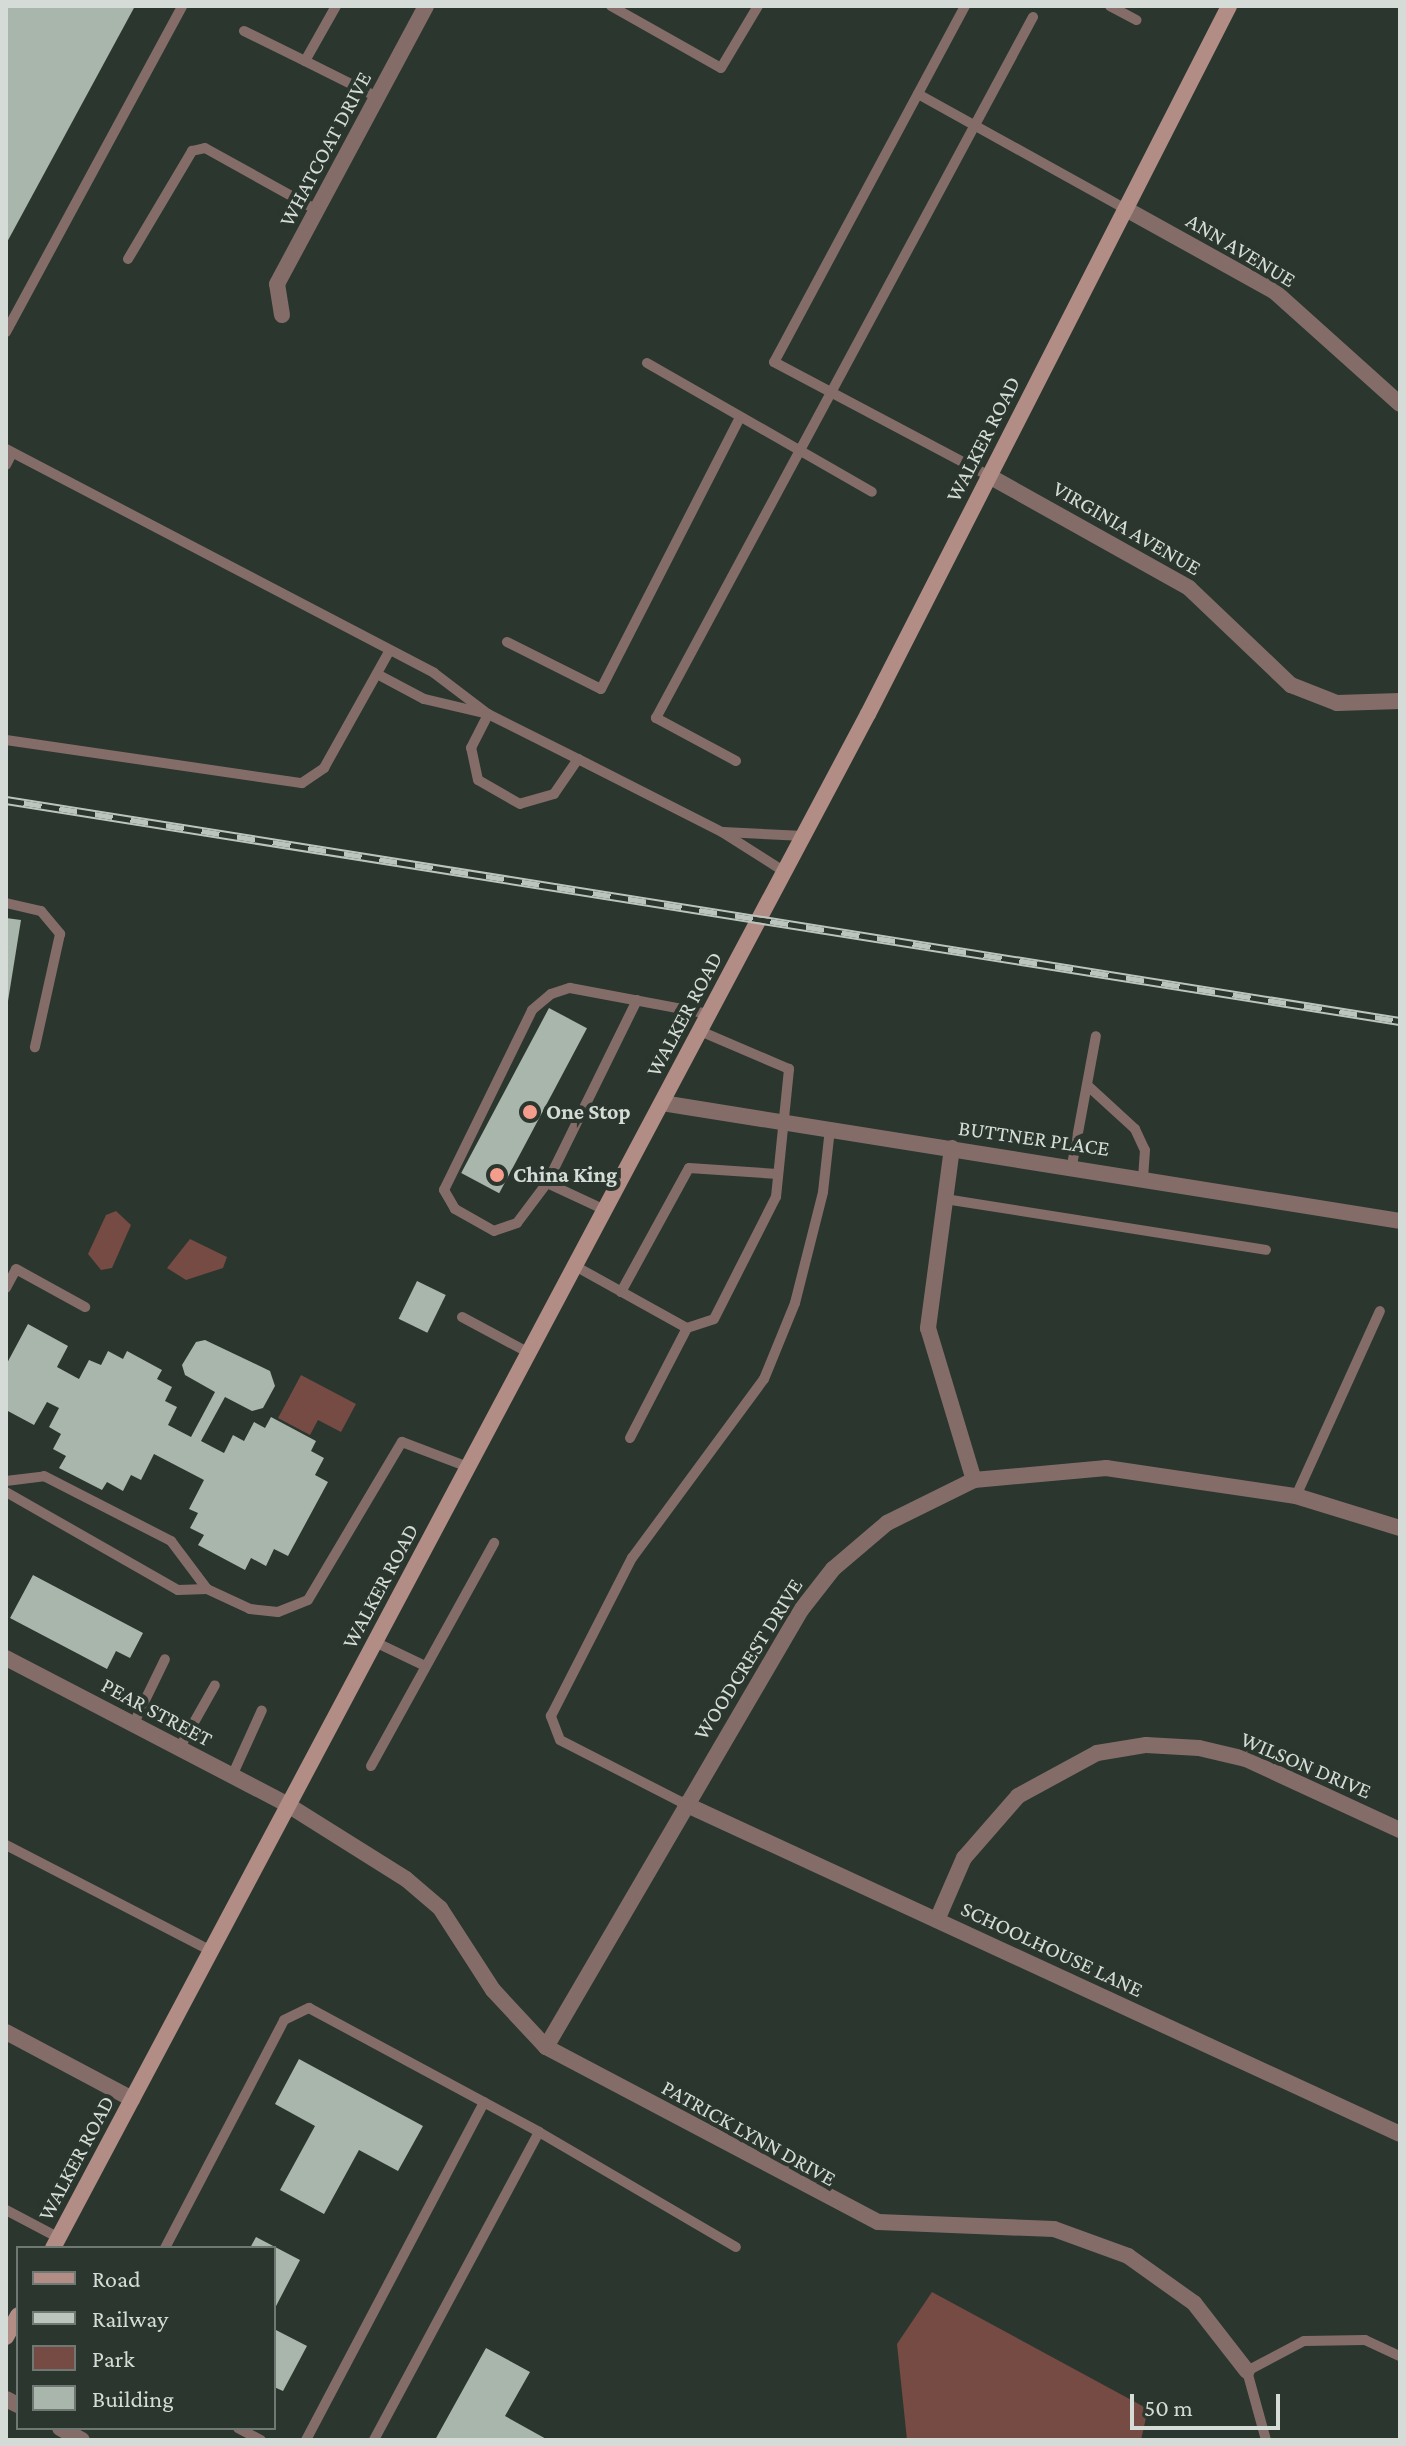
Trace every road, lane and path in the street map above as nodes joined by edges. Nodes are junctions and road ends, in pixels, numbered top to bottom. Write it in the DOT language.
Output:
graph roads {
  1 [pos="182,6"];
  2 [pos="336,6"];
  3 [pos="426,6"];
  4 [pos="611,6"];
  5 [pos="758,6"];
  6 [pos="965,6"];
  7 [pos="1110,6"];
  8 [pos="1229,6"];
  9 [pos="1033,17"];
  10 [pos="1136,20"];
  11 [pos="244,31"];
  12 [pos="305,61"];
  13 [pos="918,94"];
  14 [pos="377,97"];
  15 [pos="975,125"];
  16 [pos="1124,208"];
  17 [pos="317,210"];
  18 [pos="128,259"];
  19 [pos="282,315"];
  20 [pos="6,332"];
  21 [pos="647,363"];
  22 [pos="831,392"];
  23 [pos="1400,404"];
  24 [pos="740,417"];
  25 [pos="9,451"];
  26 [pos="800,451"];
  27 [pos="6,465"];
  28 [pos="989,476"];
  29 [pos="872,492"];
  30 [pos="507,642"];
  31 [pos="390,650"];
  32 [pos="377,674"];
  33 [pos="1400,701"];
  34 [pos="488,714"];
  35 [pos="6,740"];
  36 [pos="578,759"];
  37 [pos="736,761"];
  38 [pos="722,832"];
  39 [pos="804,836"];
  40 [pos="785,872"];
  41 [pos="6,903"];
  42 [pos="637,1000"];
  43 [pos="709,1014"];
  44 [pos="700,1031"];
  45 [pos="1096,1036"];
  46 [pos="35,1047"];
  47 [pos="1087,1085"];
  48 [pos="662,1103"];
  49 [pos="783,1122"];
  50 [pos="830,1129"];
  51 [pos="952,1148"];
  52 [pos="1072,1165"];
  53 [pos="778,1174"];
  54 [pos="1143,1176"];
  55 [pos="547,1183"];
  56 [pos="945,1199"];
  57 [pos="605,1210"];
  58 [pos="1400,1221"];
  59 [pos="1266,1250"];
  60 [pos="575,1266"];
  61 [pos="6,1288"];
  62 [pos="621,1292"];
  63 [pos="85,1307"];
  64 [pos="1380,1311"];
  65 [pos="462,1317"];
  66 [pos="687,1328"];
  67 [pos="529,1353"];
  68 [pos="630,1438"];
  69 [pos="468,1467"];
  70 [pos="974,1480"];
  71 [pos="6,1481"];
  72 [pos="6,1492"];
  73 [pos="1296,1496"];
  74 [pos="1400,1528"];
  75 [pos="494,1543"];
  76 [pos="207,1589"];
  77 [pos="375,1642"];
  78 [pos="6,1658"];
  79 [pos="165,1659"];
  80 [pos="425,1666"];
  81 [pos="215,1685"];
  82 [pos="262,1710"];
  83 [pos="133,1725"];
  84 [pos="179,1749"];
  85 [pos="371,1766"];
  86 [pos="232,1776"];
  87 [pos="685,1804"];
  88 [pos="288,1805"];
  89 [pos="1400,1830"];
  90 [pos="6,1845"];
  91 [pos="937,1920"];
  92 [pos="211,1951"];
  93 [pos="6,2032"];
  94 [pos="546,2047"];
  95 [pos="132,2099"];
  96 [pos="484,2102"];
  97 [pos="539,2132"];
  98 [pos="1400,2134"];
  99 [pos="6,2210"];
  100 [pos="56,2243"];
  101 [pos="166,2246"];
  102 [pos="736,2247"];
  103 [pos="16,2319"];
  104 [pos="6,2337"];
  105 [pos="1400,2356"];
  106 [pos="1247,2371"];
  107 [pos="64,2430"];
  108 [pos="242,2430"];
  109 [pos="82,2440"];
  110 [pos="261,2440"];
  111 [pos="306,2440"];
  112 [pos="374,2440"];
  113 [pos="1266,2440"];
  1 -- 20 [label="lane"];
  2 -- 12 [label="lane"];
  3 -- 14 [label="street, WHATCOAT DRIVE"];
  4 -- 5 [label="lane"];
  6 -- 13 [label="lane"];
  7 -- 10 [label="lane"];
  8 -- 16 [label="street, WALKER ROAD"];
  9 -- 15 [label="lane"];
  11 -- 12 [label="lane"];
  12 -- 14 [label="lane"];
  13 -- 15 [label="lane"];
  13 -- 22 [label="lane"];
  14 -- 17 [label="street, WHATCOAT DRIVE"];
  15 -- 16 [label="lane"];
  15 -- 22 [label="lane"];
  16 -- 23 [label="street, ANN AVENUE"];
  16 -- 28 [label="street, WALKER ROAD"];
  17 -- 18 [label="lane"];
  17 -- 19 [label="street, WHATCOAT DRIVE"];
  21 -- 24 [label="lane"];
  22 -- 26 [label="lane"];
  22 -- 28 [label="lane"];
  24 -- 26 [label="lane"];
  24 -- 30 [label="lane"];
  25 -- 27 [label="lane"];
  25 -- 31 [label="lane"];
  26 -- 29 [label="lane"];
  26 -- 37 [label="lane"];
  28 -- 33 [label="street, VIRGINIA AVENUE"];
  28 -- 39 [label="street, WALKER ROAD"];
  31 -- 32 [label="lane"];
  31 -- 34 [label="lane"];
  32 -- 34 [label="lane"];
  32 -- 35 [label="lane"];
  34 -- 36 [label="lane"];
  34 -- 36 [label="lane"];
  36 -- 38 [label="lane"];
  38 -- 39 [label="lane"];
  38 -- 40 [label="lane"];
  39 -- 40 [label="street, WALKER ROAD"];
  40 -- 43 [label="street, WALKER ROAD"];
  41 -- 46 [label="lane"];
  42 -- 43 [label="lane"];
  42 -- 55 [label="lane"];
  42 -- 55 [label="lane"];
  43 -- 44 [label="street, WALKER ROAD"];
  44 -- 48 [label="street, WALKER ROAD"];
  44 -- 49 [label="lane"];
  45 -- 47 [label="lane"];
  47 -- 52 [label="lane"];
  47 -- 54 [label="lane"];
  48 -- 49 [label="street, BUTTNER PLACE"];
  48 -- 57 [label="street, WALKER ROAD"];
  49 -- 50 [label="street, BUTTNER PLACE"];
  49 -- 53 [label="lane"];
  50 -- 51 [label="street, BUTTNER PLACE"];
  50 -- 87 [label="lane"];
  51 -- 52 [label="street, BUTTNER PLACE"];
  51 -- 56 [label="street"];
  52 -- 54 [label="street, BUTTNER PLACE"];
  53 -- 62 [label="lane"];
  53 -- 66 [label="lane"];
  54 -- 58 [label="street, BUTTNER PLACE"];
  55 -- 57 [label="lane"];
  56 -- 59 [label="lane"];
  56 -- 70 [label="street"];
  57 -- 60 [label="street, WALKER ROAD"];
  60 -- 62 [label="lane"];
  60 -- 67 [label="street, WALKER ROAD"];
  61 -- 63 [label="lane"];
  62 -- 66 [label="lane"];
  64 -- 73 [label="lane"];
  65 -- 67 [label="lane"];
  66 -- 68 [label="lane"];
  67 -- 69 [label="street, WALKER ROAD"];
  69 -- 76 [label="lane"];
  69 -- 77 [label="street, WALKER ROAD"];
  70 -- 73 [label="street, WOODCREST DRIVE"];
  70 -- 87 [label="street, WOODCREST DRIVE"];
  71 -- 76 [label="lane"];
  72 -- 76 [label="lane"];
  73 -- 74 [label="street, WOODCREST DRIVE"];
  75 -- 80 [label="lane"];
  77 -- 80 [label="lane"];
  77 -- 88 [label="street, WALKER ROAD"];
  78 -- 83 [label="street, PEAR STREET"];
  79 -- 83 [label="lane"];
  80 -- 85 [label="lane"];
  81 -- 84 [label="lane"];
  82 -- 86 [label="lane"];
  83 -- 84 [label="street, PEAR STREET"];
  84 -- 86 [label="street, PEAR STREET"];
  86 -- 88 [label="street, PEAR STREET"];
  87 -- 91 [label="street, SCHOOLHOUSE LANE"];
  87 -- 94 [label="street, WOODCREST DRIVE"];
  88 -- 92 [label="street, WALKER ROAD"];
  88 -- 94 [label="street, PATRICK LYNN DRIVE"];
  89 -- 91 [label="street, WILSON DRIVE"];
  90 -- 92 [label="lane"];
  91 -- 98 [label="street, SCHOOLHOUSE LANE"];
  92 -- 95 [label="street, WALKER ROAD"];
  93 -- 95 [label="street"];
  94 -- 106 [label="street, PATRICK LYNN DRIVE"];
  95 -- 100 [label="street, WALKER ROAD"];
  96 -- 97 [label="lane"];
  96 -- 101 [label="lane"];
  96 -- 111 [label="lane"];
  97 -- 102 [label="lane"];
  97 -- 112 [label="lane"];
  99 -- 100 [label="lane"];
  103 -- 104 [label="street"];
  105 -- 106 [label="lane"];
  106 -- 113 [label="lane"];
  107 -- 109 [label="street"];
  108 -- 110 [label="lane"];
}
